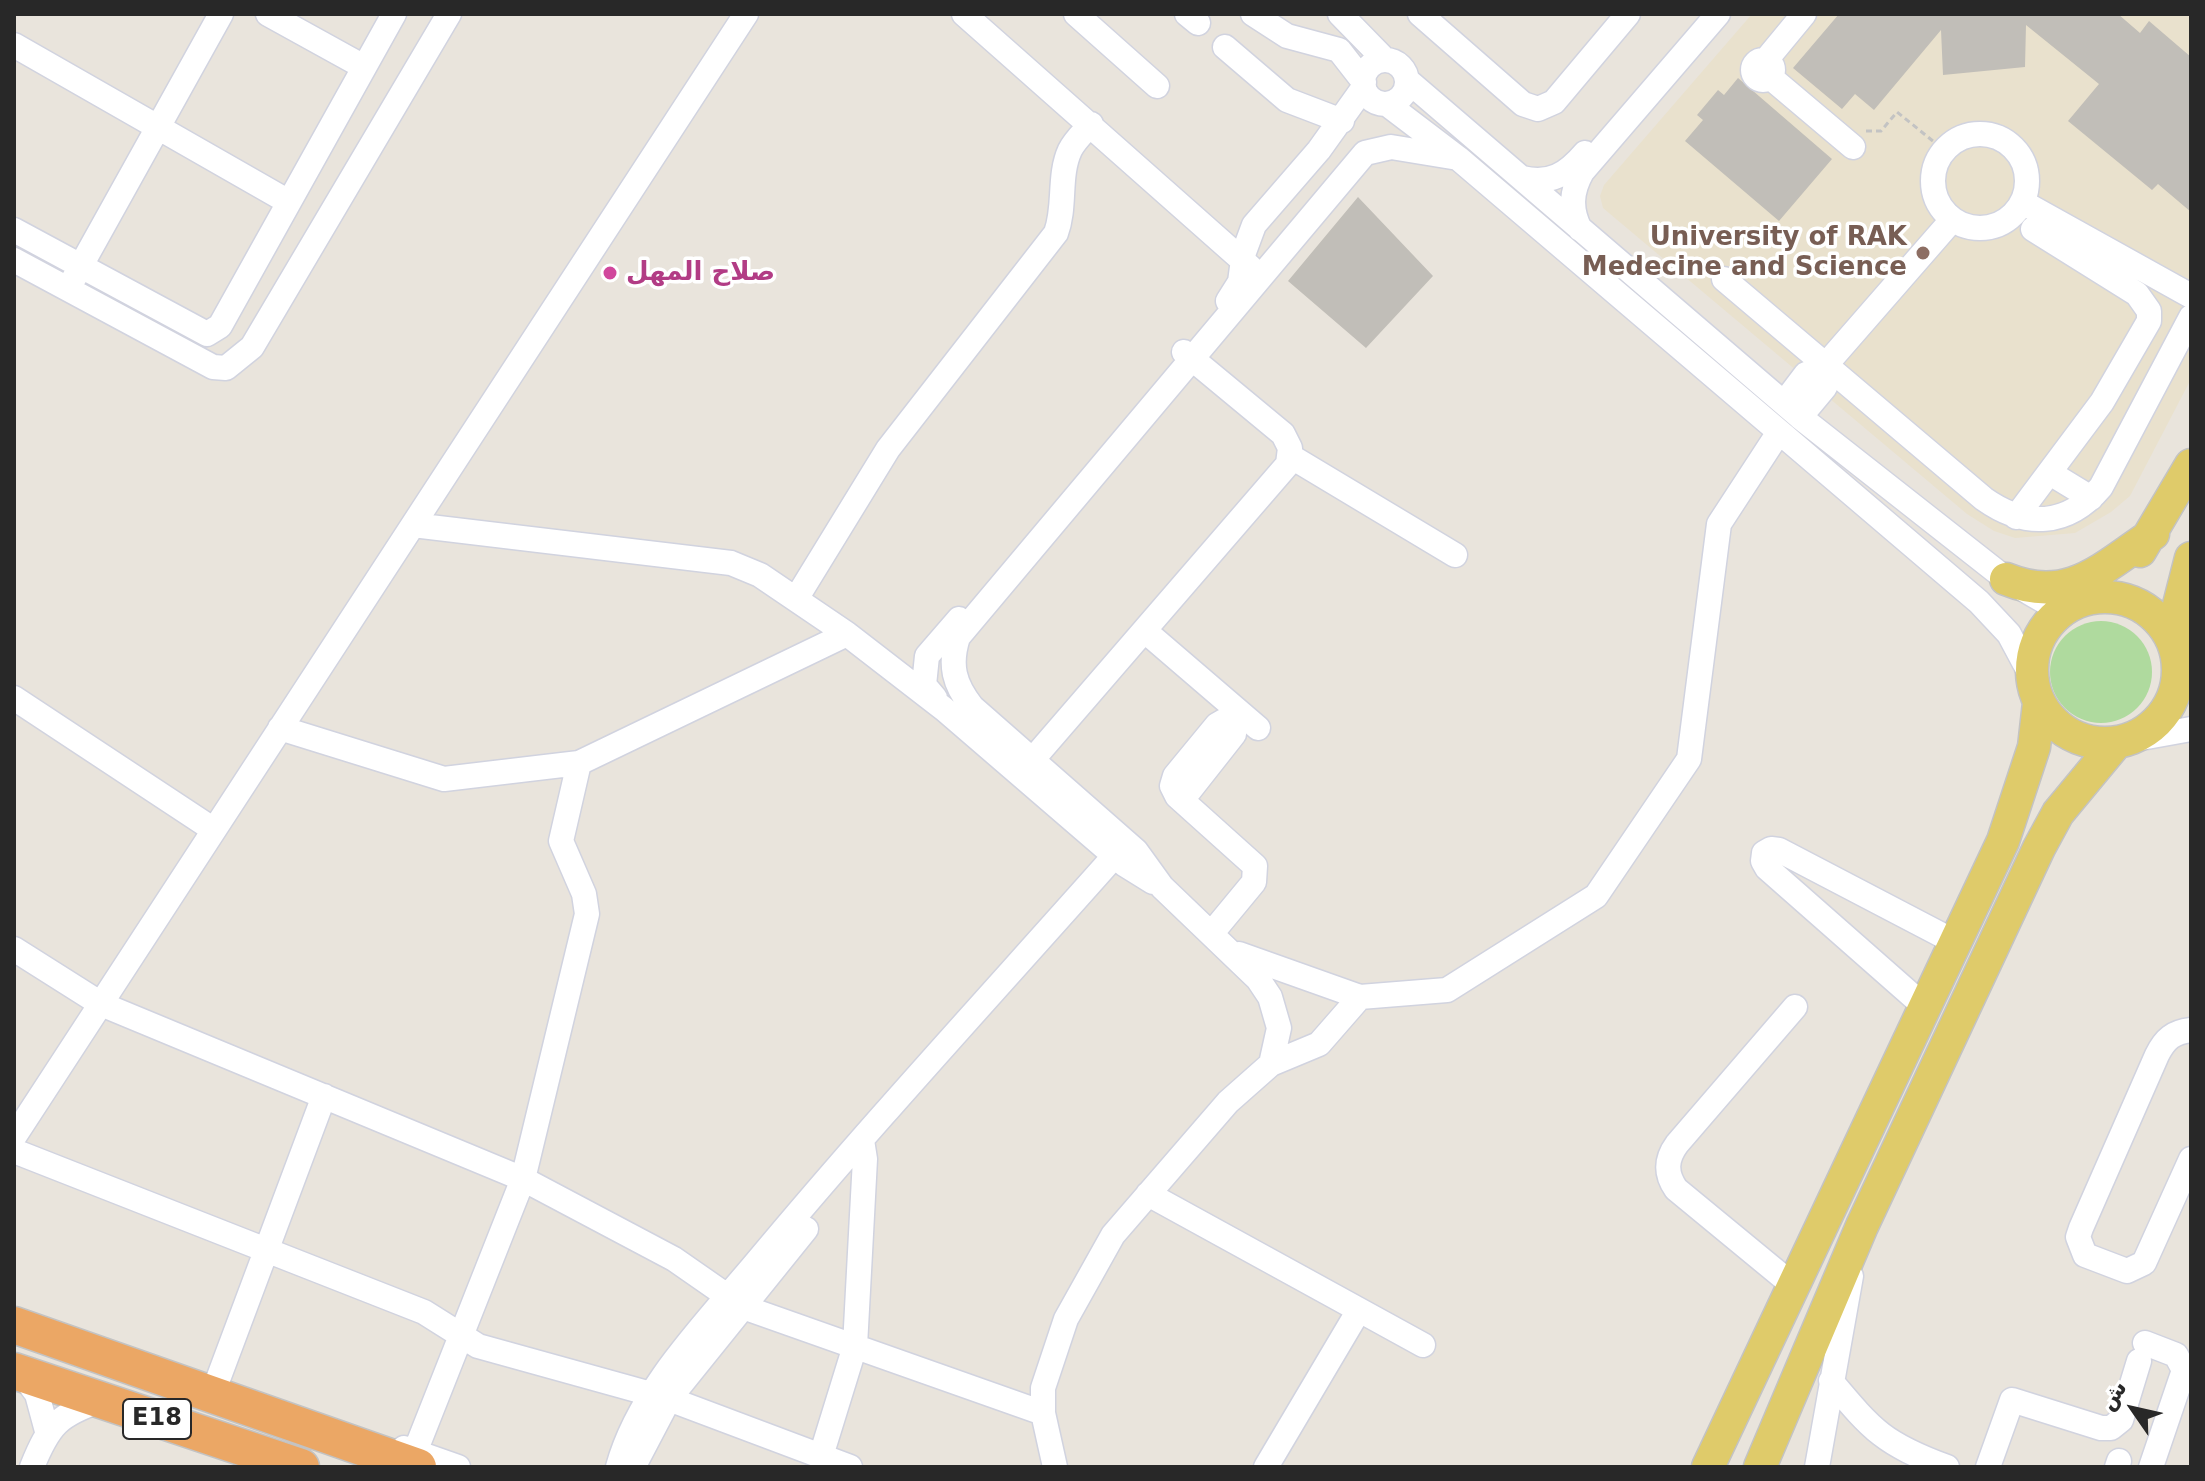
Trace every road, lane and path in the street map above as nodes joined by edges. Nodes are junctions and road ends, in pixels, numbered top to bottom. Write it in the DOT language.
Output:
graph roads {
  1 [pos="221,14"];
  2 [pos="268,14"];
  3 [pos="394,14"];
  4 [pos="449,14"];
  5 [pos="746,14"];
  6 [pos="964,14"];
  7 [pos="1076,14"];
  8 [pos="1253,14"];
  9 [pos="1340,14"];
  10 [pos="1628,14"];
  11 [pos="1703,14"];
  12 [pos="1718,14"];
  13 [pos="1804,14"];
  14 [pos="1435,19"];
  15 [pos="14,45"];
  16 [pos="1225,47"];
  17 [pos="1385,60"];
  18 [pos="364,67"];
  19 [pos="1407,80"];
  20 [pos="1364,84"];
  21 [pos="1157,86"];
  22 [pos="1287,100"];
  23 [pos="1387,104"];
  24 [pos="1342,121"];
  25 [pos="1091,124"];
  26 [pos="158,126"];
  27 [pos="1853,147"];
  28 [pos="1319,150"];
  29 [pos="1944,150"];
  30 [pos="1458,158"];
  31 [pos="1522,178"];
  32 [pos="287,201"];
  33 [pos="2022,202"];
  34 [pos="1952,220"];
  35 [pos="1580,229"];
  36 [pos="2033,229"];
  37 [pos="14,230"];
  38 [pos="14,260"];
  39 [pos="80,267"];
  40 [pos="1253,269"];
  41 [pos="1724,279"];
  42 [pos="67,289"];
  43 [pos="2191,296"];
  44 [pos="2191,317"];
  45 [pos="1188,356"];
  46 [pos="1825,366"];
  47 [pos="1792,410"];
  48 [pos="1779,432"];
  49 [pos="1290,456"];
  50 [pos="2191,465"];
  51 [pos="2050,473"];
  52 [pos="2091,498"];
  53 [pos="2016,517"];
  54 [pos="413,525"];
  55 [pos="2153,534"];
  56 [pos="1455,555"];
  57 [pos="2191,558"];
  58 [pos="2006,579"];
  59 [pos="796,599"];
  60 [pos="2089,599"];
  61 [pos="1145,631"];
  62 [pos="847,634"];
  63 [pos="927,656"];
  64 [pos="2182,659"];
  65 [pos="887,662"];
  66 [pos="2036,690"];
  67 [pos="14,698"];
  68 [pos="944,709"];
  69 [pos="280,728"];
  70 [pos="1258,728"];
  71 [pos="2191,729"];
  72 [pos="2123,742"];
  73 [pos="579,763"];
  74 [pos="1026,767"];
  75 [pos="1182,800"];
  76 [pos="214,830"];
  77 [pos="1126,853"];
  78 [pos="1829,876"];
  79 [pos="1808,904"];
  80 [pos="1211,934"];
  81 [pos="1955,942"];
  82 [pos="14,949"];
  83 [pos="1229,951"];
  84 [pos="1360,997"];
  85 [pos="101,1004"];
  86 [pos="1795,1007"];
  87 [pos="1925,1007"];
  88 [pos="2191,1030"];
  89 [pos="1271,1064"];
  90 [pos="324,1096"];
  91 [pos="14,1137"];
  92 [pos="864,1150"];
  93 [pos="14,1151"];
  94 [pos="2191,1159"];
  95 [pos="523,1179"];
  96 [pos="1148,1194"];
  97 [pos="1862,1226"];
  98 [pos="264,1248"];
  99 [pos="1795,1287"];
  100 [pos="735,1302"];
  101 [pos="1359,1310"];
  102 [pos="14,1325"];
  103 [pos="461,1336"];
  104 [pos="1423,1345"];
  105 [pos="855,1346"];
  106 [pos="18,1372"];
  107 [pos="1831,1381"];
  108 [pos="177,1382"];
  109 [pos="217,1382"];
  110 [pos="661,1396"];
  111 [pos="102,1400"];
  112 [pos="1043,1413"];
  113 [pos="47,1431"];
  114 [pos="821,1456"];
  115 [pos="416,1459"];
  116 [pos="32,1467"];
  117 [pos="301,1467"];
  118 [pos="458,1467"];
  119 [pos="618,1467"];
  120 [pos="635,1467"];
  121 [pos="850,1467"];
  122 [pos="1055,1467"];
  123 [pos="1266,1467"];
  124 [pos="1708,1467"];
  125 [pos="1760,1467"];
  126 [pos="1817,1467"];
  127 [pos="1947,1467"];
  128 [pos="1988,1467"];
  129 [pos="2151,1467"];
  1 -- 26 [label="street"];
  2 -- 18 [label="street"];
  3 -- 18 [label="street"];
  4 -- 42 [label="street"];
  5 -- 54 [label="street"];
  6 -- 25 [label="street"];
  7 -- 21 [label="street"];
  8 -- 20 [label="street"];
  9 -- 17 [label="street"];
  10 -- 14 [label="street"];
  11 -- 31 [label="street"];
  12 -- 35 [label="street"];
  13 -- 27 [label="street"];
  15 -- 26 [label="street"];
  16 -- 22 [label="street"];
  17 -- 19 [label="street"];
  17 -- 20 [label="street"];
  18 -- 32 [label="street"];
  19 -- 23 [label="street"];
  19 -- 31 [label="street"];
  20 -- 23 [label="street"];
  20 -- 24 [label="street"];
  22 -- 24 [label="street"];
  22 -- 28 [label="street"];
  23 -- 30 [label="street"];
  24 -- 28 [label="street"];
  25 -- 40 [label="street"];
  25 -- 59 [label="street"];
  26 -- 32 [label="street"];
  26 -- 39 [label="street"];
  27 -- 29 [label="path"];
  28 -- 40 [label="street"];
  29 -- 33 [label="street"];
  29 -- 34 [label="street"];
  30 -- 40 [label="street"];
  30 -- 48 [label="street"];
  31 -- 35 [label="street"];
  32 -- 39 [label="street"];
  33 -- 34 [label="street"];
  33 -- 43 [label="street"];
  34 -- 46 [label="street"];
  35 -- 47 [label="street"];
  36 -- 51 [label="street"];
  37 -- 39 [label="street"];
  38 -- 42 [label="street"];
  39 -- 42 [label="street"];
  40 -- 45 [label="street"];
  41 -- 46 [label="street"];
  44 -- 52 [label="street"];
  45 -- 49 [label="street"];
  45 -- 63 [label="street"];
  45 -- 74 [label="street"];
  46 -- 47 [label="street"];
  46 -- 53 [label="street"];
  47 -- 58 [label="street"];
  48 -- 66 [label="street"];
  48 -- 84 [label="street"];
  49 -- 56 [label="street"];
  49 -- 61 [label="street"];
  50 -- 55 [label="main road"];
  51 -- 52 [label="street"];
  51 -- 53 [label="street"];
  52 -- 53 [label="street"];
  54 -- 59 [label="street"];
  54 -- 69 [label="street"];
  55 -- 58 [label="main road"];
  55 -- 60 [label="main road"];
  57 -- 64 [label="main road"];
  58 -- 60 [label="street"];
  59 -- 62 [label="street"];
  60 -- 64 [label="main road"];
  60 -- 66 [label="main road"];
  61 -- 70 [label="street"];
  61 -- 74 [label="street"];
  62 -- 65 [label="street"];
  62 -- 73 [label="street"];
  63 -- 65 [label="street"];
  63 -- 68 [label="street"];
  64 -- 72 [label="main road"];
  65 -- 68 [label="street"];
  66 -- 72 [label="main road"];
  66 -- 81 [label="main road"];
  67 -- 76 [label="street"];
  68 -- 74 [label="street"];
  69 -- 73 [label="street"];
  69 -- 76 [label="street"];
  71 -- 72 [label="street"];
  72 -- 97 [label="main road"];
  73 -- 95 [label="street"];
  74 -- 77 [label="street"];
  75 -- 80 [label="street"];
  76 -- 85 [label="street"];
  77 -- 80 [label="street"];
  77 -- 92 [label="street"];
  78 -- 79 [label="street"];
  78 -- 79 [label="street"];
  78 -- 81 [label="street"];
  79 -- 87 [label="street"];
  80 -- 83 [label="street"];
  81 -- 87 [label="main road"];
  82 -- 85 [label="street"];
  83 -- 84 [label="street"];
  83 -- 89 [label="street"];
  84 -- 89 [label="street"];
  85 -- 90 [label="street"];
  85 -- 91 [label="street"];
  86 -- 99 [label="street"];
  87 -- 99 [label="main road"];
  88 -- 94 [label="street"];
  89 -- 96 [label="street"];
  90 -- 95 [label="street"];
  90 -- 98 [label="street"];
  92 -- 100 [label="street"];
  92 -- 105 [label="street"];
  93 -- 98 [label="street"];
  95 -- 100 [label="street"];
  95 -- 103 [label="street"];
  96 -- 101 [label="street"];
  96 -- 112 [label="street"];
  97 -- 107 [label="street"];
  97 -- 125 [label="main road"];
  98 -- 103 [label="street"];
  98 -- 109 [label="street"];
  99 -- 124 [label="main road"];
  100 -- 105 [label="street"];
  100 -- 110 [label="street"];
  101 -- 104 [label="street"];
  101 -- 123 [label="street"];
  102 -- 108 [label="highway, E18"];
  103 -- 110 [label="street"];
  103 -- 115 [label="street"];
  105 -- 112 [label="street"];
  105 -- 114 [label="street"];
  106 -- 111 [label="highway, E18"];
  106 -- 113 [label="street"];
  107 -- 126 [label="street"];
  107 -- 127 [label="street"];
  108 -- 109 [label="street"];
  108 -- 115 [label="highway, E18"];
  109 -- 115 [label="street"];
  110 -- 114 [label="street"];
  110 -- 119 [label="street"];
  110 -- 120 [label="street"];
  111 -- 113 [label="street"];
  111 -- 117 [label="highway, E18"];
  112 -- 122 [label="street"];
  113 -- 116 [label="street"];
  114 -- 121 [label="street"];
  115 -- 118 [label="street"];
  128 -- 129 [label="street"];
}
